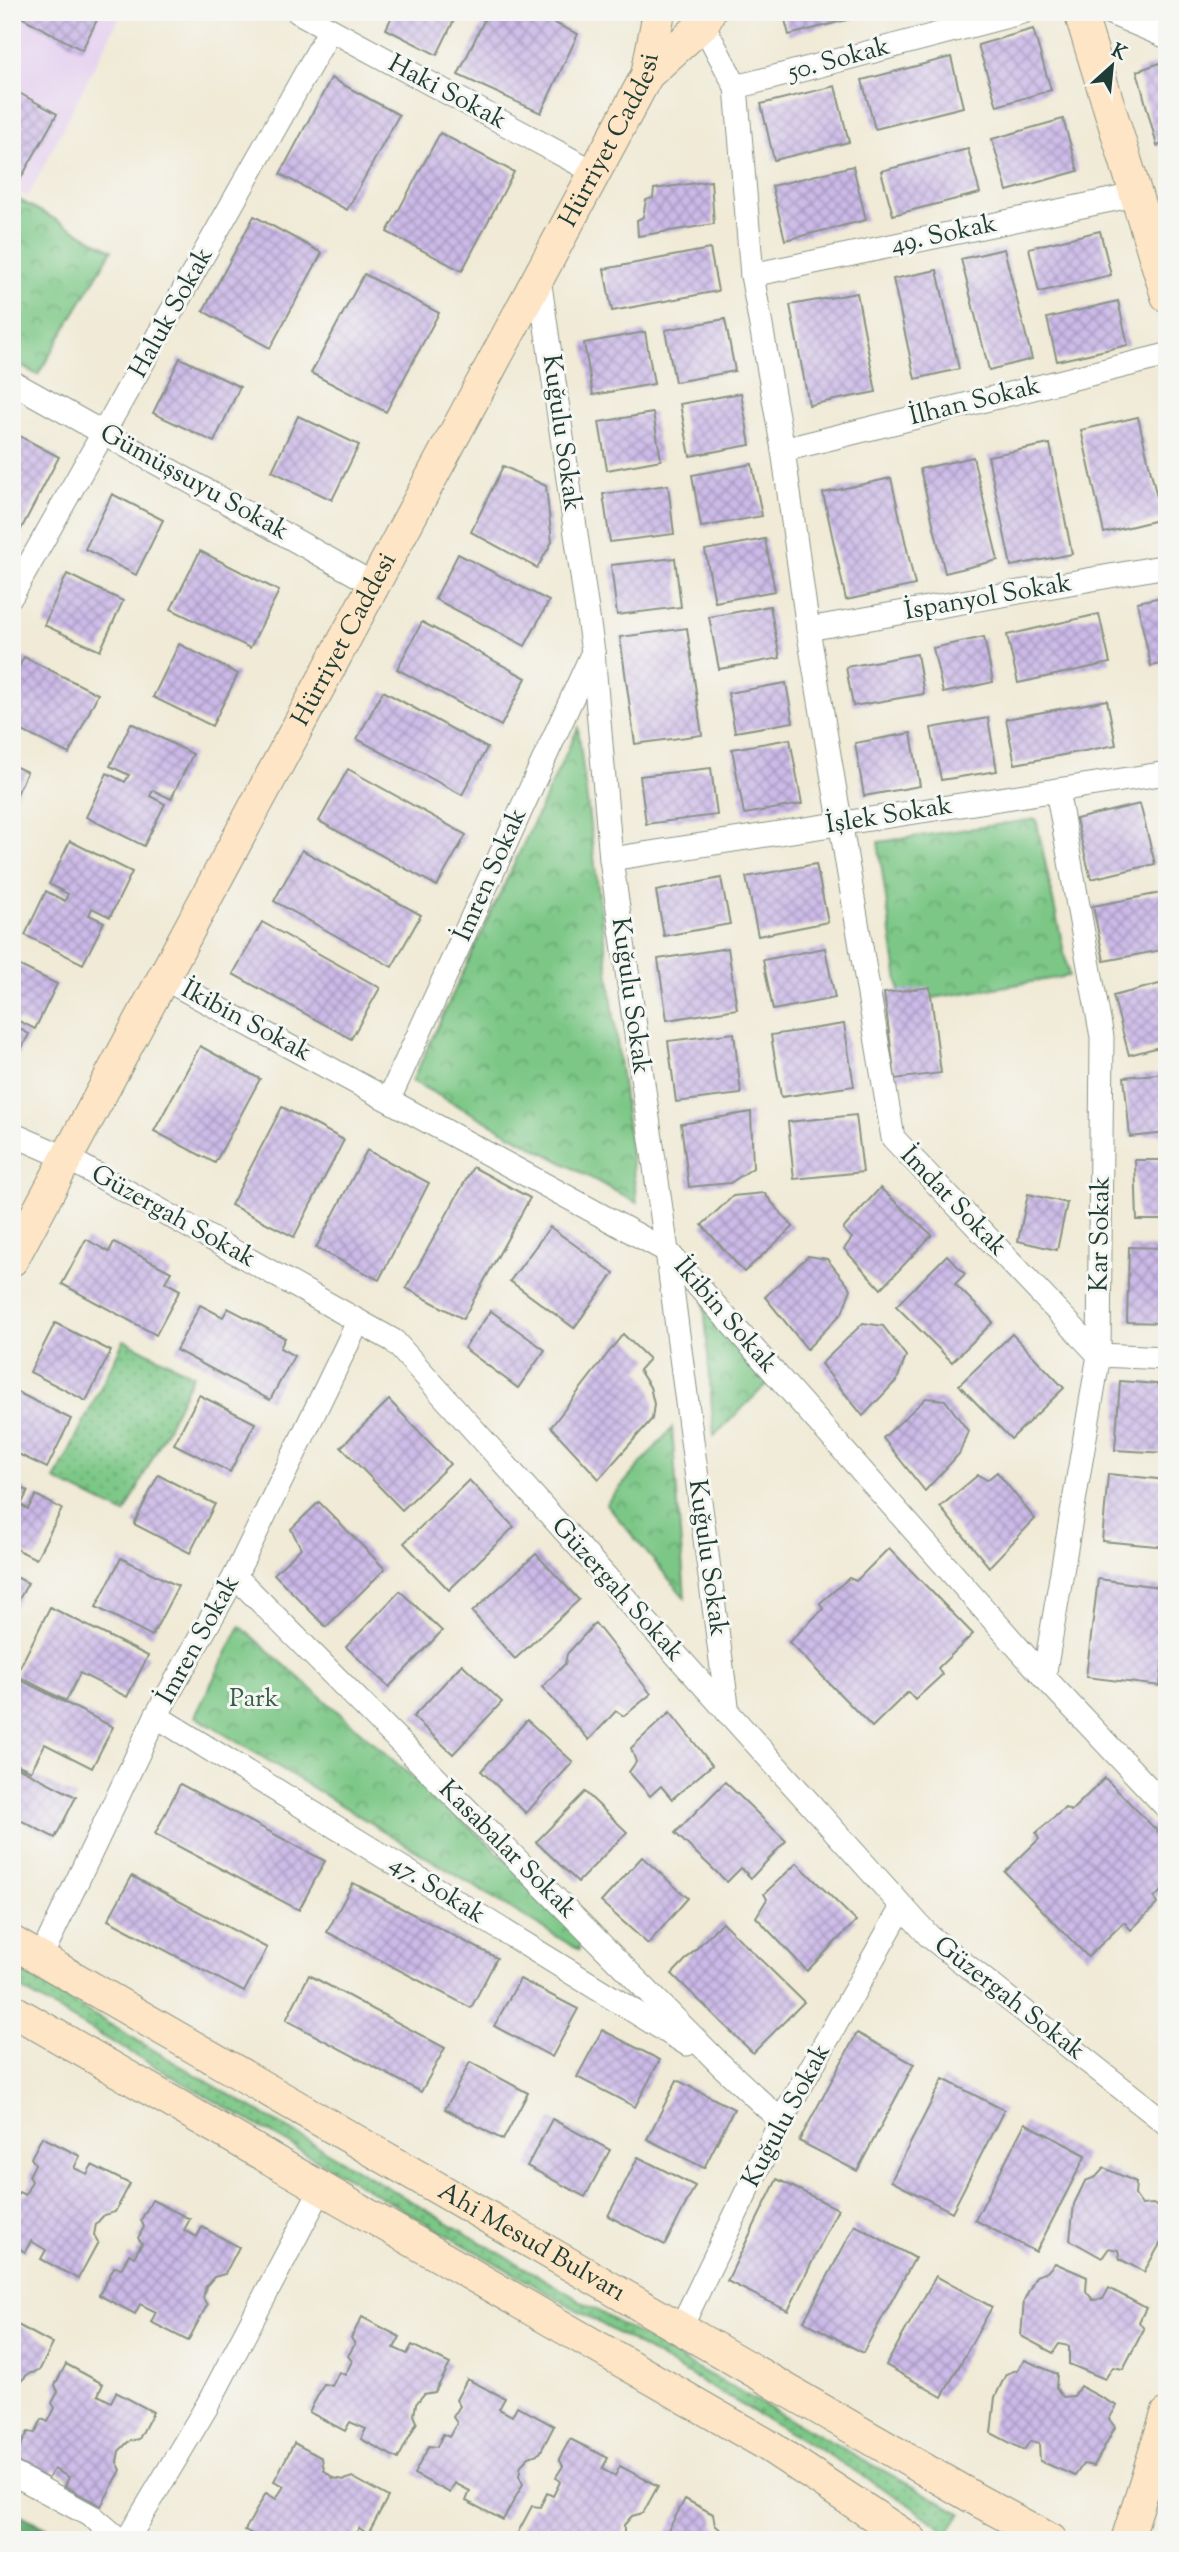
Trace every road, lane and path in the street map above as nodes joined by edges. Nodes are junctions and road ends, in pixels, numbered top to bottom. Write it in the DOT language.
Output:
graph roads {
  1 [pos="298,12"];
  2 [pos="659,12"];
  3 [pos="1023,12"];
  4 [pos="1080,12"];
  5 [pos="1108,12"];
  6 [pos="706,18"];
  7 [pos="330,30"];
  8 [pos="1167,37"];
  9 [pos="647,75"];
  10 [pos="736,87"];
  11 [pos="596,173"];
  12 [pos="1136,195"];
  13 [pos="752,275"];
  14 [pos="539,278"];
  15 [pos="1167,296"];
  16 [pos="1167,355"];
  17 [pos="12,382"];
  18 [pos="105,433"];
  19 [pos="783,450"];
  20 [pos="1167,566"];
  21 [pos="374,585"];
  22 [pos="12,595"];
  23 [pos="808,629"];
  24 [pos="593,652"];
  25 [pos="1167,773"];
  26 [pos="1057,790"];
  27 [pos="841,824"];
  28 [pos="611,859"];
  29 [pos="163,978"];
  30 [pos="389,1099"];
  31 [pos="12,1134"];
  32 [pos="67,1158"];
  33 [pos="667,1251"];
  34 [pos="12,1260"];
  35 [pos="358,1322"];
  36 [pos="1099,1356"];
  37 [pos="1167,1357"];
  38 [pos="235,1576"];
  39 [pos="1044,1677"];
  40 [pos="728,1713"];
  41 [pos="156,1716"];
  42 [pos="1167,1808"];
  43 [pos="902,1907"];
  44 [pos="12,1942"];
  45 [pos="40,1959"];
  46 [pos="12,2010"];
  47 [pos="719,2063"];
  48 [pos="781,2121"];
  49 [pos="1167,2124"];
  50 [pos="322,2187"];
  51 [pos="680,2329"];
  52 [pos="1167,2414"];
  53 [pos="12,2473"];
  54 [pos="120,2540"];
  55 [pos="127,2540"];
  56 [pos="911,2540"];
  57 [pos="1051,2540"];
  58 [pos="1127,2540"];
  1 -- 7 [label="street, Haki Sokak"];
  2 -- 9 [label="main road, Hürriyet Caddesi"];
  3 -- 10 [label="street, 50. Sokak"];
  4 -- 12 [label="main road"];
  5 -- 8 [label="street"];
  6 -- 9 [label="main road"];
  6 -- 10 [label="street"];
  7 -- 11 [label="street, Haki Sokak"];
  7 -- 18 [label="street, Haluk Sokak"];
  9 -- 11 [label="main road, Hürriyet Caddesi"];
  10 -- 13 [label="street, İmdat Sokak"];
  11 -- 14 [label="main road, Hürriyet Caddesi"];
  12 -- 13 [label="street, 49. Sokak"];
  12 -- 15 [label="main road"];
  13 -- 19 [label="street, İmdat Sokak"];
  14 -- 21 [label="main road, Hürriyet Caddesi"];
  14 -- 24 [label="street, Kuğulu Sokak"];
  16 -- 19 [label="street, İlhan Sokak"];
  17 -- 18 [label="street, Gümüşsuyu Sokak"];
  18 -- 21 [label="street, Gümüşsuyu Sokak"];
  18 -- 22 [label="street, Haluk Sokak"];
  19 -- 23 [label="street, İmdat Sokak"];
  20 -- 23 [label="street, İspanyol Sokak"];
  21 -- 29 [label="main road, Hürriyet Caddesi"];
  23 -- 27 [label="street, İmdat Sokak"];
  24 -- 28 [label="street, Kuğulu Sokak"];
  24 -- 30 [label="street, İmren Sokak"];
  25 -- 26 [label="street, İşlek Sokak"];
  26 -- 27 [label="street, İşlek Sokak"];
  26 -- 36 [label="street, Kar Sokak"];
  27 -- 28 [label="street, İşlek Sokak"];
  27 -- 36 [label="street, İmdat Sokak"];
  28 -- 33 [label="street, Kuğulu Sokak"];
  29 -- 30 [label="street, İkibin Sokak"];
  29 -- 32 [label="main road, Hürriyet Caddesi"];
  30 -- 33 [label="street, İkibin Sokak"];
  31 -- 32 [label="street, Güzergah Sokak"];
  32 -- 34 [label="main road, Hürriyet Caddesi"];
  32 -- 35 [label="street, Güzergah Sokak"];
  33 -- 39 [label="street, İkibin Sokak"];
  33 -- 40 [label="street, Kuğulu Sokak"];
  35 -- 38 [label="street, İmren Sokak"];
  35 -- 40 [label="street, Güzergah Sokak"];
  36 -- 37 [label="street"];
  36 -- 39 [label="street, Kar Sokak"];
  38 -- 41 [label="street, İmren Sokak"];
  38 -- 47 [label="street, Kasabalar Sokak"];
  39 -- 42 [label="street, İkibin Sokak"];
  40 -- 43 [label="street, Güzergah Sokak"];
  41 -- 45 [label="street, İmren Sokak"];
  41 -- 47 [label="street, 47. Sokak"];
  43 -- 48 [label="street, Kuğulu Sokak"];
  43 -- 49 [label="street, Güzergah Sokak"];
  44 -- 45 [label="main road, Ahi Mesud Bulvarı"];
  45 -- 51 [label="main road, Ahi Mesud Bulvarı"];
  46 -- 50 [label="main road"];
  47 -- 48 [label="street, Kasabalar Sokak"];
  48 -- 51 [label="street, Kuğulu Sokak"];
  50 -- 55 [label="street"];
  50 -- 56 [label="main road"];
  51 -- 57 [label="main road, Ahi Mesud Bulvarı"];
  52 -- 58 [label="main road"];
  53 -- 54 [label="street"];
}
